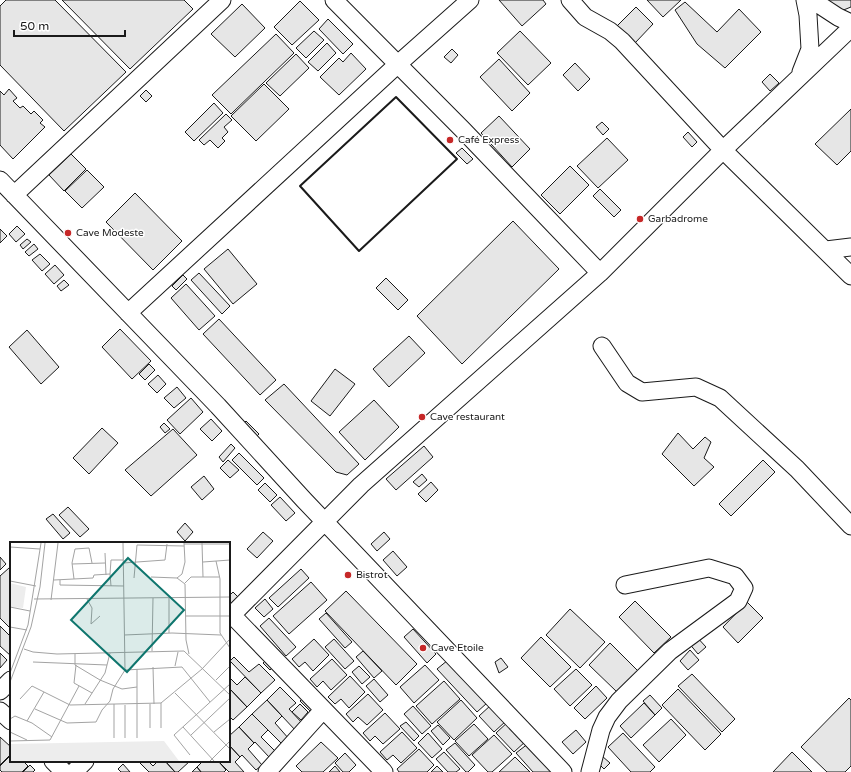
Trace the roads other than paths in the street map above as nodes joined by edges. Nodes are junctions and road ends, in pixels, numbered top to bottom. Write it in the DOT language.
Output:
graph roads {
  1 [pos="222,0"];
  2 [pos="334,0"];
  3 [pos="470,0"];
  4 [pos="570,0"];
  5 [pos="805,0"];
  6 [pos="812,0"];
  7 [pos="851,23"];
  8 [pos="851,28"];
  9 [pos="398,64"];
  10 [pos="799,78"];
  11 [pos="723,150"];
  12 [pos="0,180"];
  13 [pos="14,195"];
  14 [pos="851,247"];
  15 [pos="826,250"];
  16 [pos="600,273"];
  17 [pos="851,276"];
  18 [pos="128,313"];
  19 [pos="602,346"];
  20 [pos="848,517"];
  21 [pos="325,521"];
  22 [pos="625,585"];
  23 [pos="230,616"];
  24 [pos="10,681"];
  25 [pos="0,691"];
  26 [pos="324,710"];
  27 [pos="0,711"];
  28 [pos="10,720"];
  29 [pos="54,762"];
  30 [pos="84,762"];
  31 [pos="64,772"];
  32 [pos="74,772"];
  33 [pos="268,772"];
  34 [pos="384,772"];
  35 [pos="563,772"];
  36 [pos="590,772"];
  1 -- 13 [label="street"];
  2 -- 9 [label="street"];
  3 -- 9 [label="street"];
  4 -- 11 [label="street"];
  5 -- 10 [label="street"];
  6 -- 7 [label="street"];
  8 -- 10 [label="street"];
  9 -- 16 [label="street"];
  9 -- 18 [label="street"];
  10 -- 11 [label="street"];
  11 -- 15 [label="street"];
  11 -- 16 [label="street"];
  12 -- 13 [label="street"];
  13 -- 18 [label="street"];
  14 -- 15 [label="street"];
  15 -- 17 [label="street"];
  16 -- 21 [label="street"];
  18 -- 21 [label="street"];
  19 -- 20 [label="street"];
  21 -- 23 [label="street"];
  21 -- 35 [label="street"];
  22 -- 36 [label="street"];
  23 -- 26 [label="street"];
  24 -- 25 [label="street"];
  26 -- 33 [label="street"];
  26 -- 34 [label="street"];
  27 -- 28 [label="street"];
  29 -- 31 [label="street"];
  30 -- 32 [label="street"];
}
